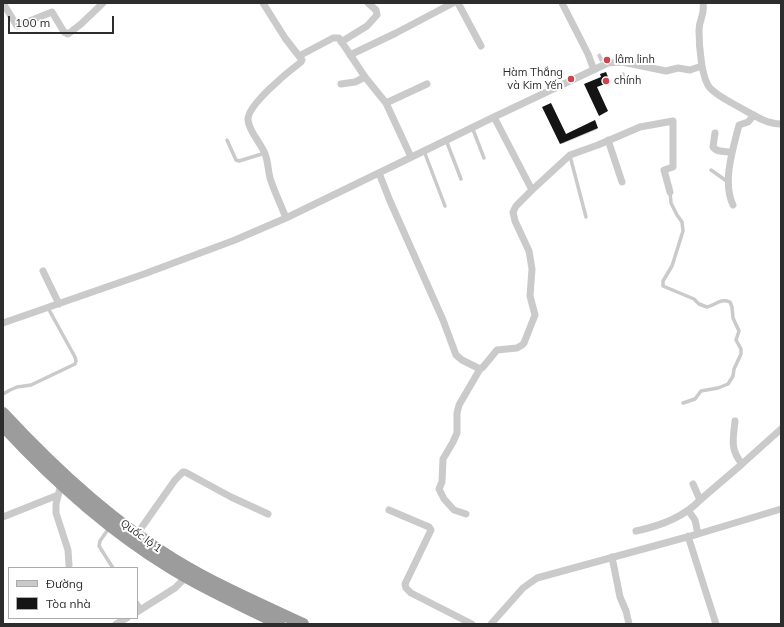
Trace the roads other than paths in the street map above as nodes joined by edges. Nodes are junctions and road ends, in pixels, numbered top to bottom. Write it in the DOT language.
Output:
graph roads {
  1 [pos="3,3"];
  2 [pos="103,3"];
  3 [pos="263,3"];
  4 [pos="368,3"];
  5 [pos="453,3"];
  6 [pos="458,3"];
  7 [pos="562,3"];
  8 [pos="703,3"];
  9 [pos="342,42"];
  10 [pos="481,46"];
  11 [pos="299,56"];
  12 [pos="350,56"];
  13 [pos="702,66"];
  14 [pos="594,70"];
  15 [pos="365,77"];
  16 [pos="341,84"];
  17 [pos="427,84"];
  18 [pos="386,103"];
  19 [pos="754,115"];
  20 [pos="494,117"];
  21 [pos="781,124"];
  22 [pos="472,127"];
  23 [pos="715,133"];
  24 [pos="227,140"];
  25 [pos="446,140"];
  26 [pos="608,140"];
  27 [pos="424,151"];
  28 [pos="732,152"];
  29 [pos="265,154"];
  30 [pos="570,155"];
  31 [pos="411,157"];
  32 [pos="484,158"];
  33 [pos="711,170"];
  34 [pos="379,173"];
  35 [pos="461,179"];
  36 [pos="622,182"];
  37 [pos="728,182"];
  38 [pos="532,190"];
  39 [pos="670,192"];
  40 [pos="733,205"];
  41 [pos="445,206"];
  42 [pos="586,217"];
  43 [pos="286,218"];
  44 [pos="43,271"];
  45 [pos="58,304"];
  46 [pos="48,308"];
  47 [pos="3,323"];
  48 [pos="480,369"];
  49 [pos="3,394"];
  50 [pos="683,403"];
  51 [pos="3,413"];
  52 [pos="734,421"];
  53 [pos="3,426"];
  54 [pos="781,429"];
  55 [pos="742,464"];
  56 [pos="693,484"];
  57 [pos="60,489"];
  58 [pos="700,500"];
  59 [pos="781,509"];
  60 [pos="389,510"];
  61 [pos="688,510"];
  62 [pos="268,514"];
  63 [pos="466,514"];
  64 [pos="3,517"];
  65 [pos="111,526"];
  66 [pos="636,531"];
  67 [pos="138,534"];
  68 [pos="698,534"];
  69 [pos="688,536"];
  70 [pos="612,557"];
  71 [pos="70,565"];
  72 [pos="112,567"];
  73 [pos="186,577"];
  74 [pos="140,610"];
  75 [pos="125,619"];
  76 [pos="116,624"];
  77 [pos="279,624"];
  78 [pos="303,624"];
  79 [pos="472,624"];
  80 [pos="490,624"];
  81 [pos="629,624"];
  82 [pos="716,624"];
  1 -- 2 [label="street"];
  3 -- 11 [label="street"];
  4 -- 9 [label="street"];
  5 -- 12 [label="street"];
  6 -- 10 [label="street"];
  7 -- 14 [label="street"];
  8 -- 13 [label="street"];
  9 -- 11 [label="street"];
  9 -- 12 [label="street"];
  11 -- 29 [label="street"];
  12 -- 15 [label="street"];
  13 -- 14 [label="street"];
  13 -- 19 [label="street"];
  14 -- 20 [label="street"];
  15 -- 16 [label="street"];
  15 -- 18 [label="street"];
  17 -- 18 [label="street"];
  18 -- 31 [label="street"];
  19 -- 21 [label="street"];
  19 -- 28 [label="street"];
  20 -- 22 [label="street"];
  20 -- 38 [label="street"];
  22 -- 25 [label="street"];
  22 -- 32 [label="lane"];
  23 -- 28 [label="street"];
  24 -- 29 [label="lane"];
  25 -- 27 [label="street"];
  25 -- 35 [label="lane"];
  26 -- 30 [label="street"];
  26 -- 36 [label="street"];
  26 -- 39 [label="street"];
  27 -- 31 [label="street"];
  27 -- 41 [label="lane"];
  28 -- 37 [label="street"];
  29 -- 43 [label="street"];
  30 -- 38 [label="street"];
  30 -- 42 [label="lane"];
  31 -- 34 [label="street"];
  33 -- 37 [label="lane"];
  34 -- 43 [label="street"];
  34 -- 48 [label="street"];
  37 -- 40 [label="street"];
  38 -- 48 [label="street"];
  39 -- 50 [label="lane"];
  43 -- 45 [label="street"];
  44 -- 45 [label="street"];
  45 -- 46 [label="street"];
  46 -- 47 [label="street"];
  46 -- 49 [label="lane"];
  48 -- 63 [label="street"];
  51 -- 67 [label="highway, Quốc lộ 1"];
  52 -- 55 [label="street"];
  53 -- 57 [label="highway, Quốc lộ 1"];
  54 -- 55 [label="street"];
  55 -- 58 [label="street"];
  56 -- 58 [label="street"];
  57 -- 64 [label="street"];
  57 -- 65 [label="highway, Quốc lộ 1"];
  57 -- 71 [label="street"];
  58 -- 61 [label="street"];
  59 -- 68 [label="street"];
  60 -- 79 [label="street"];
  61 -- 66 [label="street"];
  61 -- 68 [label="street"];
  62 -- 67 [label="street"];
  65 -- 72 [label="lane"];
  65 -- 73 [label="highway, Quốc lộ 1"];
  67 -- 78 [label="highway, Quốc lộ 1"];
  68 -- 69 [label="street"];
  69 -- 70 [label="street"];
  69 -- 82 [label="street"];
  70 -- 80 [label="street"];
  70 -- 81 [label="street"];
  73 -- 74 [label="street"];
  73 -- 77 [label="highway, Quốc lộ 1"];
  75 -- 76 [label="street"];
}
